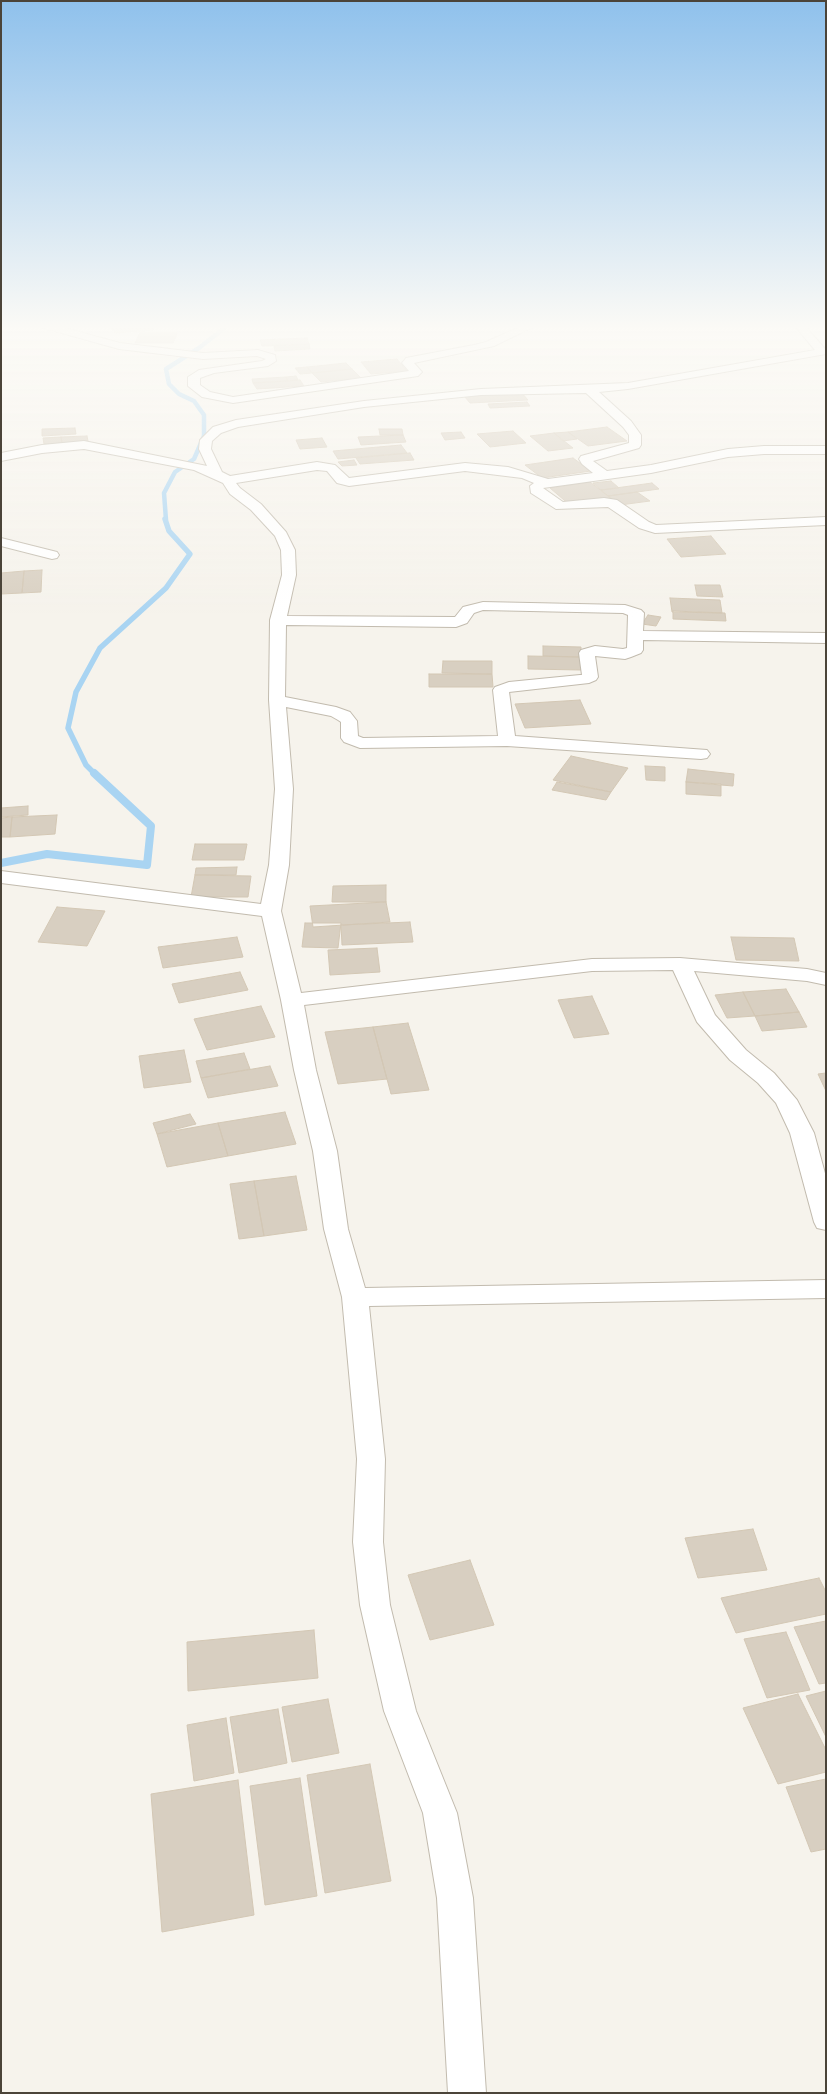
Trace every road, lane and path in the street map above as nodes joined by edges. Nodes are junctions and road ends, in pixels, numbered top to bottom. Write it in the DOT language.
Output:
graph roads {
  1 [pos="211,423"];
  2 [pos="231,423"];
  3 [pos="244,423"];
  4 [pos="626,423"];
  5 [pos="826,450"];
  6 [pos="1,457"];
  7 [pos="605,476"];
  8 [pos="222,477"];
  9 [pos="547,483"];
  10 [pos="826,521"];
  11 [pos="1,542"];
  12 [pos="52,555"];
  13 [pos="278,620"];
  14 [pos="634,635"];
  15 [pos="826,638"];
  16 [pos="277,700"];
  17 [pos="507,741"];
  18 [pos="701,754"];
  19 [pos="1,876"];
  20 [pos="271,911"];
  21 [pos="680,964"];
  22 [pos="826,979"];
  23 [pos="292,1000"];
  24 [pos="826,1222"];
  25 [pos="826,1289"];
  26 [pos="355,1297"];
  27 [pos="467,2093"];
  1 -- 8 [label="street"];
  2 -- 3 [label="street"];
  4 -- 7 [label="street"];
  5 -- 7 [label="street"];
  6 -- 8 [label="street"];
  7 -- 9 [label="street"];
  8 -- 9 [label="street"];
  8 -- 13 [label="street"];
  9 -- 10 [label="street"];
  11 -- 12 [label="street"];
  13 -- 14 [label="street"];
  13 -- 16 [label="street"];
  14 -- 15 [label="street"];
  14 -- 17 [label="street"];
  16 -- 17 [label="street"];
  16 -- 20 [label="street"];
  17 -- 18 [label="street"];
  19 -- 20 [label="street"];
  20 -- 23 [label="street"];
  21 -- 22 [label="street"];
  21 -- 23 [label="street"];
  21 -- 24 [label="street"];
  23 -- 26 [label="street"];
  25 -- 26 [label="street"];
  26 -- 27 [label="street"];
}
